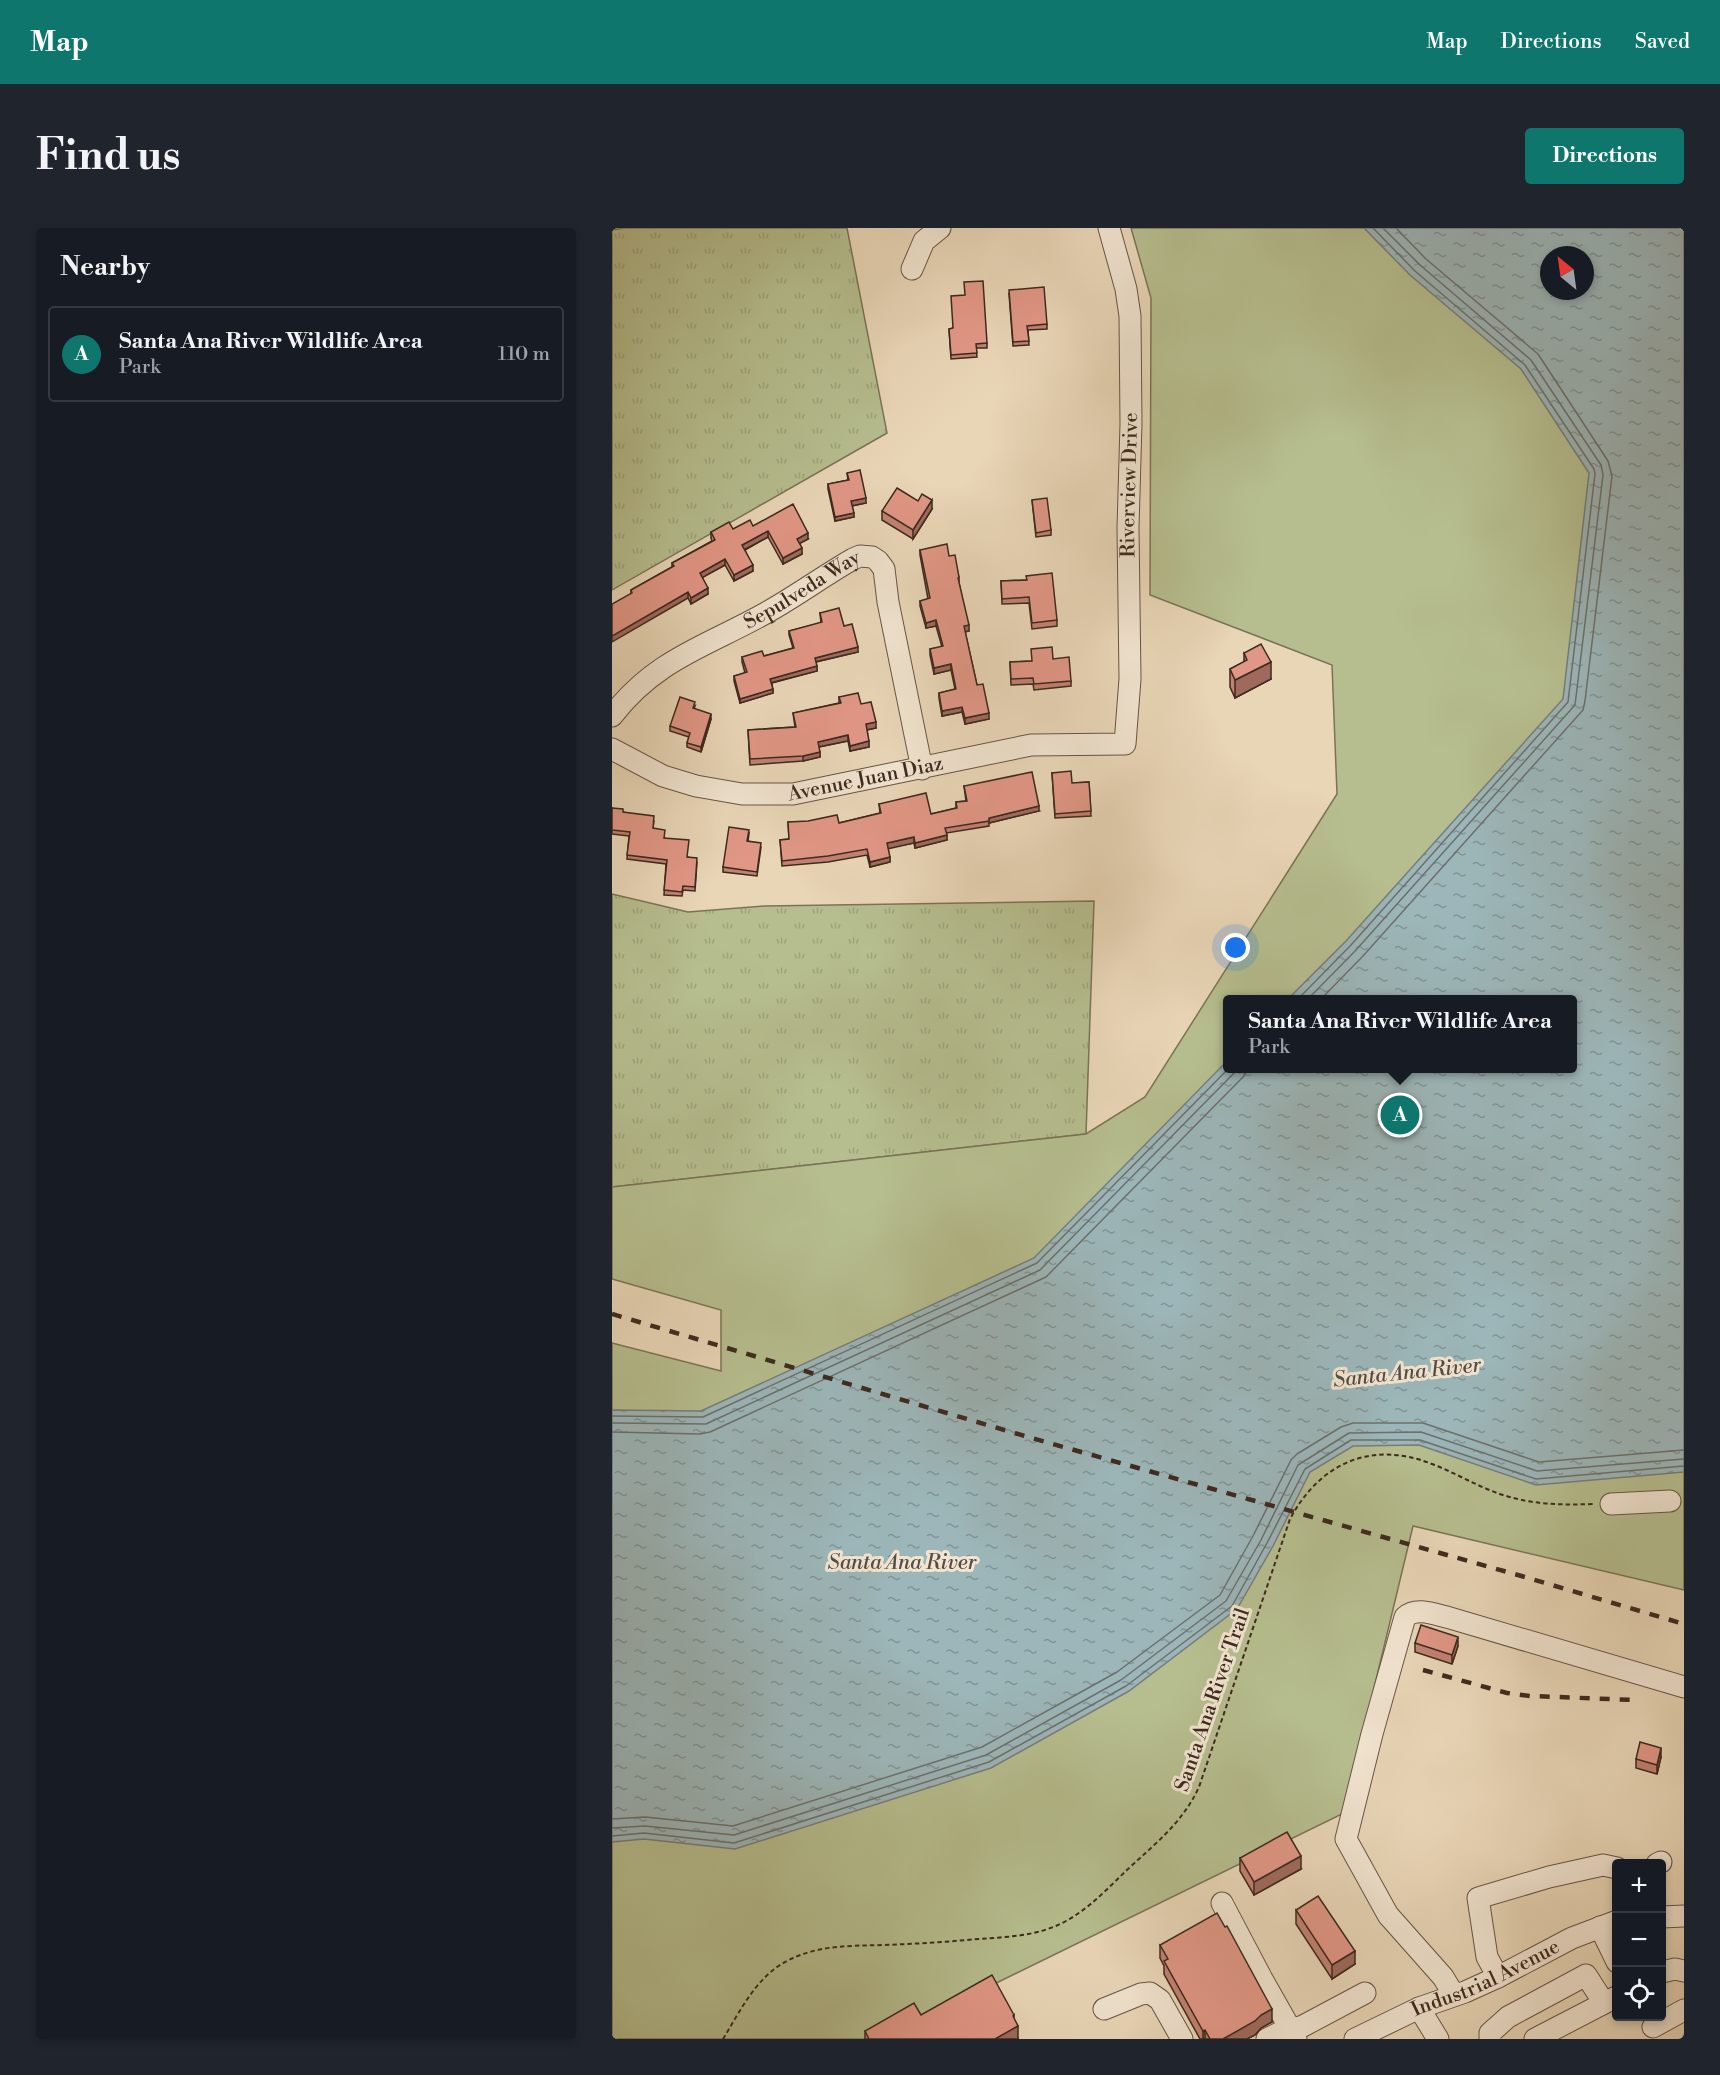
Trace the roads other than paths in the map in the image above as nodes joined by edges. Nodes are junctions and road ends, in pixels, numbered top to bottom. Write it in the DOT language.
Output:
graph roads {
  1 [pos="940,228"];
  2 [pos="1109,228"];
  3 [pos="912,269"];
  4 [pos="612,716"];
  5 [pos="1125,744"];
  6 [pos="612,749"];
  7 [pos="922,769"];
  8 [pos="1670,1501"];
  9 [pos="1611,1504"];
  10 [pos="1684,1687"];
  11 [pos="1612,1867"];
  12 [pos="1222,1903"];
  13 [pos="1684,1916"];
  14 [pos="1666,1917"];
  15 [pos="1608,1924"];
  16 [pos="1612,1954"];
  17 [pos="1666,1970"];
  18 [pos="1684,1971"];
  19 [pos="1498,1977"];
  20 [pos="1365,1993"];
  21 [pos="1454,1995"];
  22 [pos="1611,2000"];
  23 [pos="1419,2008"];
  24 [pos="1104,2009"];
  25 [pos="1684,2010"];
  26 [pos="1653,2028"];
  27 [pos="1293,2034"];
  28 [pos="1182,2039"];
  29 [pos="1267,2039"];
  30 [pos="1355,2039"];
  31 [pos="1438,2039"];
  32 [pos="1490,2039"];
  33 [pos="1535,2039"];
  1 -- 3 [label="street"];
  2 -- 5 [label="street, Riverview Drive"];
  4 -- 7 [label="street, Sepulveda Way"];
  5 -- 7 [label="street, Avenue Juan Diaz"];
  6 -- 7 [label="street, Avenue Juan Diaz"];
  8 -- 9 [label="street"];
  10 -- 21 [label="street"];
  11 -- 19 [label="street"];
  12 -- 27 [label="street"];
  13 -- 14 [label="street"];
  15 -- 16 [label="street"];
  15 -- 19 [label="street, Industrial Avenue"];
  17 -- 18 [label="street"];
  19 -- 21 [label="street, Industrial Avenue"];
  20 -- 27 [label="street"];
  21 -- 23 [label="street, Industrial Avenue"];
  22 -- 32 [label="street"];
  22 -- 33 [label="street"];
  23 -- 30 [label="street, Industrial Avenue"];
  23 -- 31 [label="street"];
  24 -- 28 [label="street"];
  25 -- 26 [label="street"];
  27 -- 29 [label="street"];
}
